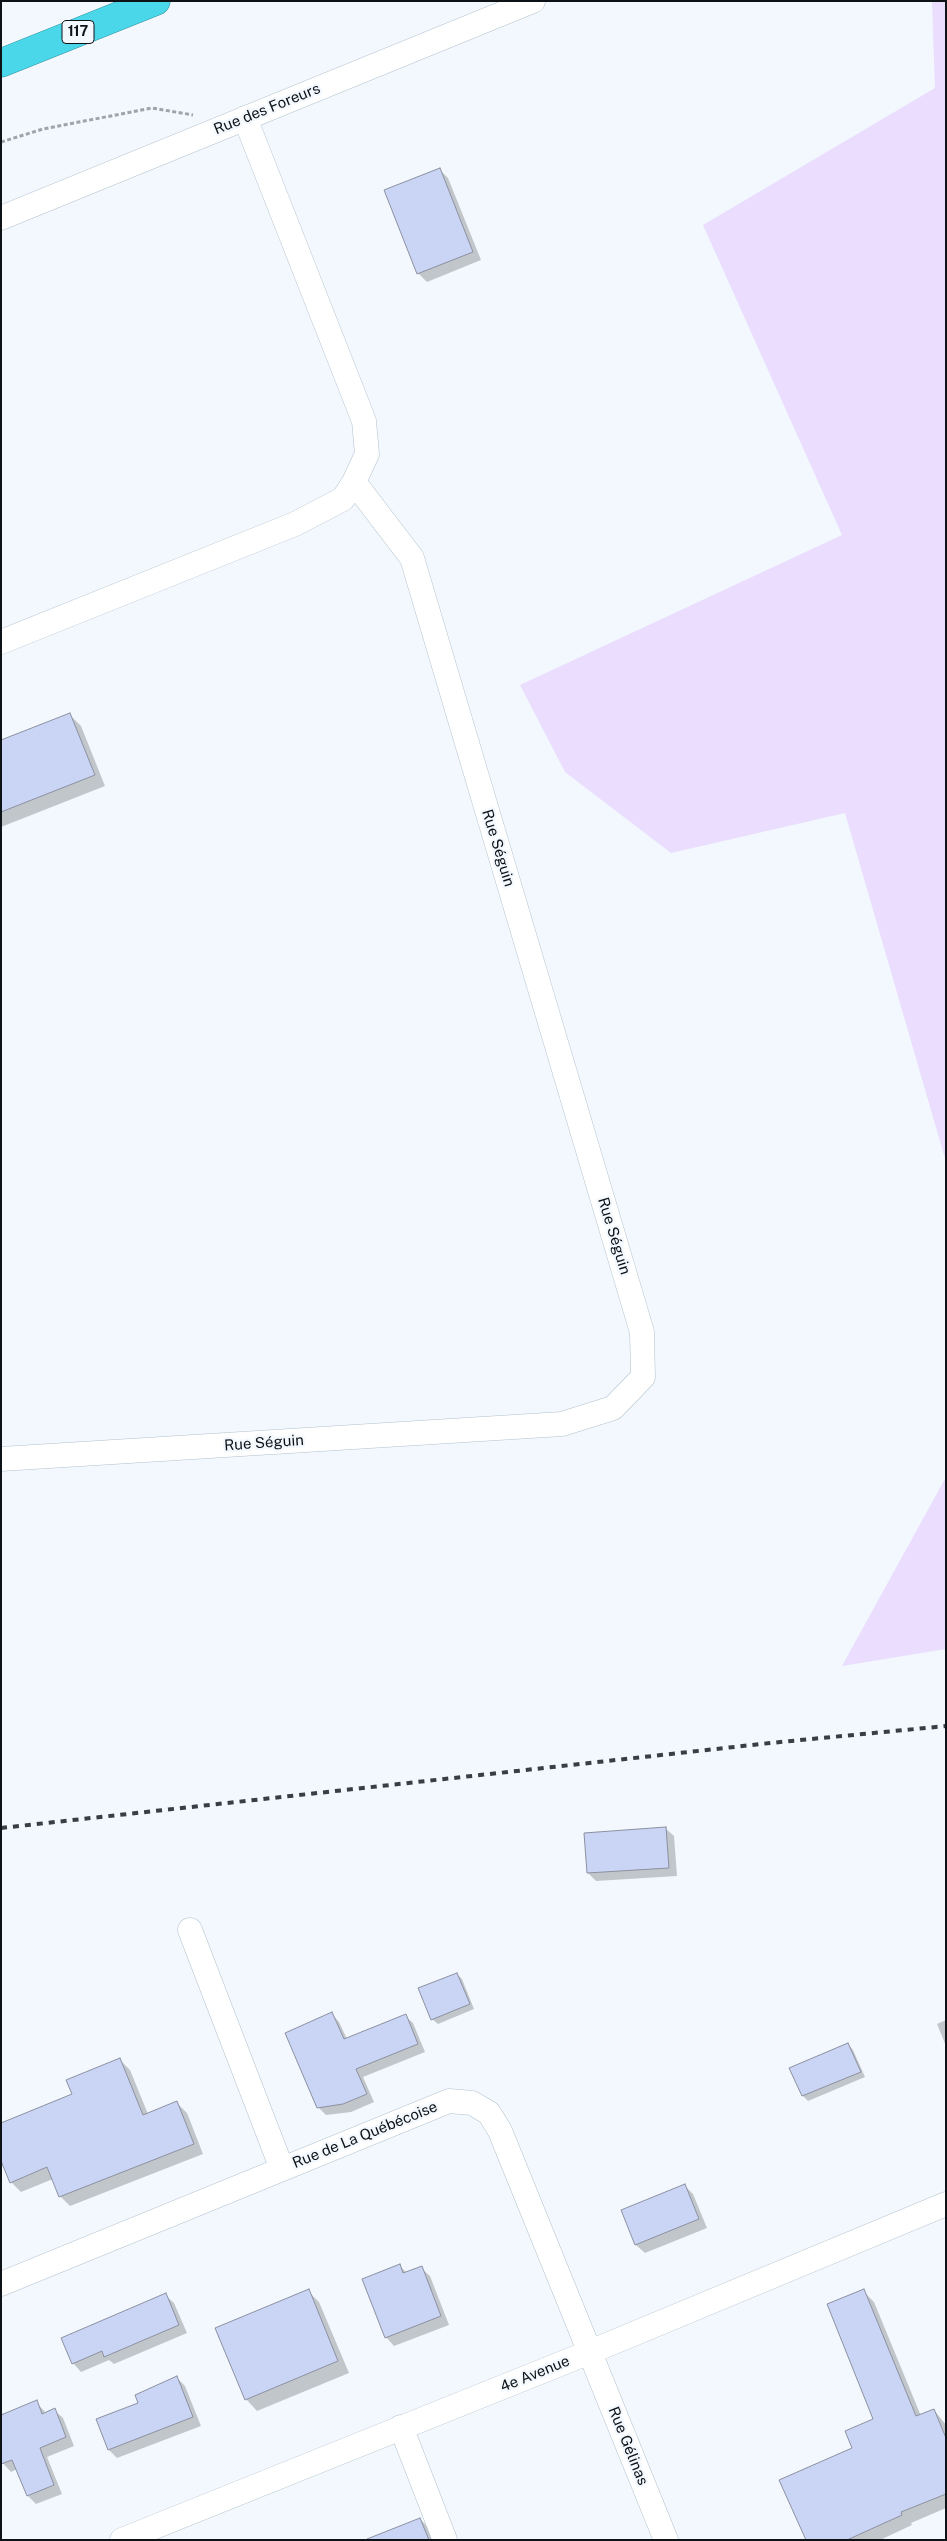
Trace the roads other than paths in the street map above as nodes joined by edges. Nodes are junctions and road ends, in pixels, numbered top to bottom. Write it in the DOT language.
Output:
graph roads {
  1 [pos="156,1"];
  2 [pos="533,1"];
  3 [pos="1,63"];
  4 [pos="245,118"];
  5 [pos="1,218"];
  6 [pos="354,482"];
  7 [pos="1,642"];
  8 [pos="1,1459"];
  9 [pos="190,1930"];
  10 [pos="282,2169"];
  11 [pos="946,2204"];
  12 [pos="1,2284"];
  13 [pos="590,2352"];
  14 [pos="401,2427"];
  15 [pos="147,2535"];
  16 [pos="122,2540"];
  17 [pos="445,2540"];
  18 [pos="666,2540"];
  1 -- 3 [label="highway, 117"];
  2 -- 4 [label="street, Rue des Foreurs"];
  4 -- 5 [label="street, Rue des Foreurs"];
  4 -- 6 [label="street"];
  6 -- 7 [label="street"];
  6 -- 8 [label="street, Rue Séguin"];
  9 -- 10 [label="street"];
  10 -- 12 [label="street, Rue de La Québécoise"];
  10 -- 13 [label="street, Rue de La Québécoise"];
  11 -- 13 [label="street, 4e Avenue"];
  13 -- 14 [label="street, 4e Avenue"];
  13 -- 18 [label="street, Rue Gélinas"];
  14 -- 15 [label="street, 4e Avenue"];
  14 -- 17 [label="street"];
  15 -- 16 [label="street, 4e Avenue"];
}
